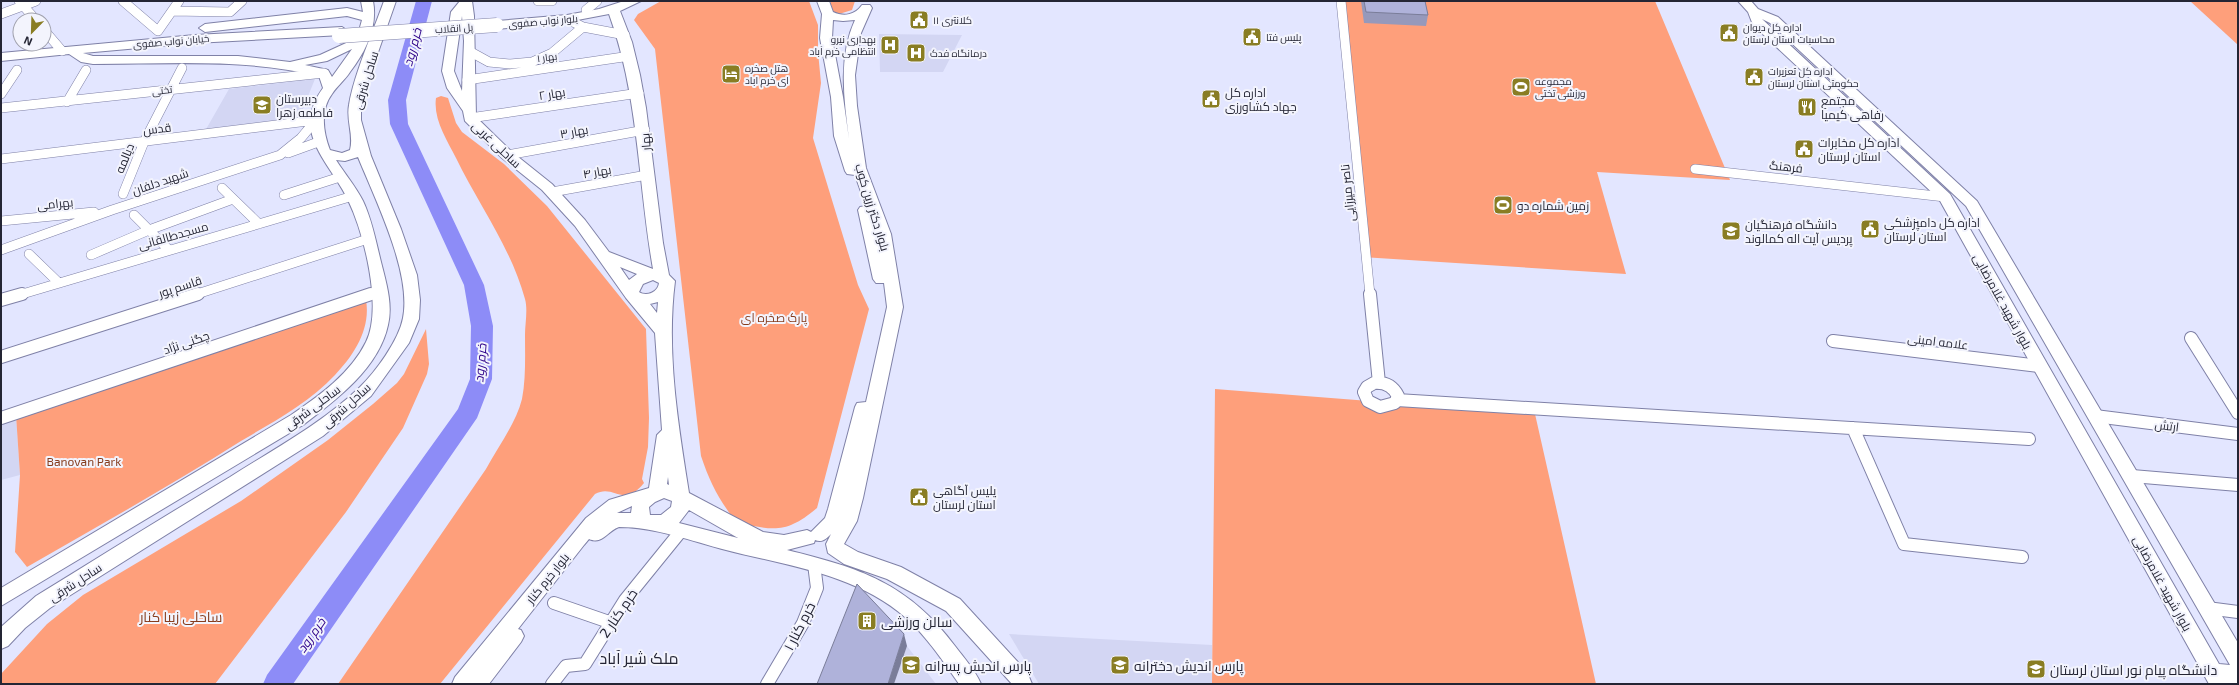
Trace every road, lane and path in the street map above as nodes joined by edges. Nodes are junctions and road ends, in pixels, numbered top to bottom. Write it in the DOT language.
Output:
graph roads {
  1 [pos="36,1"];
  2 [pos="123,1"];
  3 [pos="179,1"];
  4 [pos="242,1"];
  5 [pos="347,1"];
  6 [pos="367,1"];
  7 [pos="390,1"];
  8 [pos="538,1"];
  9 [pos="597,1"];
  10 [pos="635,1"];
  11 [pos="1341,1"];
  12 [pos="466,2"];
  13 [pos="552,2"];
  14 [pos="21,3"];
  15 [pos="868,4"];
  16 [pos="614,5"];
  17 [pos="1749,6"];
  18 [pos="826,7"];
  19 [pos="586,10"];
  20 [pos="172,11"];
  21 [pos="29,12"];
  22 [pos="1,14"];
  23 [pos="313,16"];
  24 [pos="368,19"];
  25 [pos="569,20"];
  26 [pos="498,22"];
  27 [pos="584,27"];
  28 [pos="182,32"];
  29 [pos="855,33"];
  30 [pos="340,34"];
  31 [pos="625,35"];
  32 [pos="826,38"];
  33 [pos="52,39"];
  34 [pos="362,40"];
  35 [pos="173,41"];
  36 [pos="134,44"];
  37 [pos="62,51"];
  38 [pos="469,51"];
  39 [pos="75,54"];
  40 [pos="630,56"];
  41 [pos="1,57"];
  42 [pos="1,62"];
  43 [pos="284,65"];
  44 [pos="182,68"];
  45 [pos="17,70"];
  46 [pos="86,70"];
  47 [pos="326,80"];
  48 [pos="467,80"];
  49 [pos="170,89"];
  50 [pos="639,92"];
  51 [pos="1,94"];
  52 [pos="67,102"];
  53 [pos="1,108"];
  54 [pos="469,114"];
  55 [pos="316,120"];
  56 [pos="645,130"];
  57 [pos="359,141"];
  58 [pos="144,142"];
  59 [pos="324,147"];
  60 [pos="280,155"];
  61 [pos="507,155"];
  62 [pos="1,159"];
  63 [pos="368,165"];
  64 [pos="1695,169"];
  65 [pos="647,175"];
  66 [pos="339,176"];
  67 [pos="222,188"];
  68 [pos="552,192"];
  69 [pos="123,194"];
  70 [pos="284,194"];
  71 [pos="353,196"];
  72 [pos="1946,197"];
  73 [pos="233,199"];
  74 [pos="112,210"];
  75 [pos="134,215"];
  76 [pos="1,221"];
  77 [pos="258,224"];
  78 [pos="149,230"];
  79 [pos="368,239"];
  80 [pos="656,249"];
  81 [pos="1,250"];
  82 [pos="169,250"];
  83 [pos="29,254"];
  84 [pos="91,255"];
  85 [pos="605,256"];
  86 [pos="620,262"];
  87 [pos="1991,279"];
  88 [pos="661,280"];
  89 [pos="2017,281"];
  90 [pos="59,283"];
  91 [pos="379,291"];
  92 [pos="633,296"];
  93 [pos="1,300"];
  94 [pos="663,332"];
  95 [pos="2191,338"];
  96 [pos="1833,341"];
  97 [pos="1,358"];
  98 [pos="2039,366"];
  99 [pos="1379,383"];
  100 [pos="1397,400"];
  101 [pos="2238,413"];
  102 [pos="2095,416"];
  103 [pos="1,418"];
  104 [pos="669,422"];
  105 [pos="1853,428"];
  106 [pos="2238,434"];
  107 [pos="2030,439"];
  108 [pos="2132,476"];
  109 [pos="2238,485"];
  110 [pos="653,494"];
  111 [pos="681,497"];
  112 [pos="651,523"];
  113 [pos="681,531"];
  114 [pos="813,536"];
  115 [pos="835,546"];
  116 [pos="2022,557"];
  117 [pos="811,564"];
  118 [pos="1,598"];
  119 [pos="554,603"];
  120 [pos="2207,608"];
  121 [pos="2238,612"];
  122 [pos="612,623"];
  123 [pos="1,640"];
  124 [pos="2238,661"];
  125 [pos="2238,675"];
  126 [pos="2216,678"];
  127 [pos="462,684"];
  128 [pos="477,684"];
  129 [pos="552,684"];
  130 [pos="767,684"];
  131 [pos="970,684"];
  132 [pos="1022,684"];
  1 -- 14 [label="street"];
  2 -- 20 [label="street"];
  3 -- 20 [label="street"];
  4 -- 20 [label="street"];
  5 -- 23 [label="main road"];
  6 -- 24 [label="main road, ساحلی شرقی"];
  7 -- 57 [label="main road, ساحل شرقی"];
  8 -- 13 [label="street"];
  9 -- 19 [label="street"];
  10 -- 16 [label="main road, بلوار نواب صفوی"];
  11 -- 99 [label="street, ناصر میرزایی"];
  12 -- 38 [label="main road, ساحلی غربی"];
  12 -- 54 [label="main road"];
  14 -- 21 [label="street"];
  14 -- 22 [label="street"];
  15 -- 18 [label="main road"];
  15 -- 29 [label="main road, بلوار دکتر زرین کوب"];
  16 -- 19 [label="main road, بلوار نواب صفوی"];
  16 -- 25 [label="main road, بلوار نواب صفوی"];
  16 -- 31 [label="main road, بهار"];
  17 -- 72 [label="main road, بلوار شهید غلامرضایی"];
  17 -- 89 [label="main road, بلوار شهید غلامرضایی"];
  18 -- 32 [label="main road, بلوار دکتر زرین کوب"];
  19 -- 26 [label="main road, بلوار نواب صفوی"];
  23 -- 24 [label="main road"];
  23 -- 28 [label="main road"];
  24 -- 34 [label="main road, ساحلی شرقی"];
  25 -- 26 [label="main road, بلوار نواب صفوی"];
  25 -- 27 [label="street"];
  26 -- 30 [label="main road, پل انقلاب, bridge"];
  27 -- 31 [label="street"];
  27 -- 38 [label="street"];
  28 -- 35 [label="main road"];
  28 -- 36 [label="main road"];
  29 -- 32 [label="main road"];
  29 -- 115 [label="main road, بلوار دکتر زرین کوب"];
  30 -- 35 [label="main road, خیابان نواب صفوی"];
  30 -- 39 [label="main road, خیابان نواب صفوی"];
  31 -- 40 [label="main road, بهار"];
  32 -- 114 [label="main road, بلوار دکتر زرین کوب"];
  33 -- 37 [label="street"];
  34 -- 43 [label="main road"];
  34 -- 47 [label="main road, ساحلی شرقی"];
  35 -- 36 [label="main road, خیابان نواب صفوی"];
  36 -- 37 [label="main road, خیابان نواب صفوی"];
  37 -- 41 [label="main road, خیابان نواب صفوی"];
  38 -- 48 [label="main road, ساحلی غربی"];
  39 -- 42 [label="main road, خیابان نواب صفوی"];
  39 -- 43 [label="main road"];
  40 -- 48 [label="street, بهار ۱"];
  40 -- 50 [label="main road, بهار"];
  43 -- 47 [label="main road"];
  44 -- 49 [label="street, دیالمه"];
  45 -- 51 [label="street"];
  46 -- 52 [label="street"];
  47 -- 49 [label="street, تختی"];
  47 -- 55 [label="main road, ساحلی شرقی"];
  48 -- 54 [label="main road, ساحلی غربی"];
  49 -- 52 [label="street, تختی"];
  49 -- 58 [label="street, دیالمه"];
  50 -- 54 [label="street, بهار ۲"];
  50 -- 56 [label="main road, بهار"];
  52 -- 53 [label="street, تختی"];
  54 -- 61 [label="main road, ساحلی غربی"];
  55 -- 58 [label="street, قدس"];
  55 -- 59 [label="main road, ساحلی شرقی"];
  55 -- 60 [label="street, شهید دلفان"];
  56 -- 61 [label="street, بهار ۳"];
  56 -- 65 [label="main road, بهار"];
  57 -- 59 [label="main road"];
  57 -- 63 [label="main road, ساحل شرقی"];
  58 -- 62 [label="street, قدس"];
  58 -- 69 [label="street, دیالمه"];
  59 -- 60 [label="street"];
  59 -- 66 [label="main road, ساحلی شرقی"];
  60 -- 74 [label="street, شهید دلفان"];
  61 -- 68 [label="main road, ساحلی غربی"];
  63 -- 66 [label="main road"];
  63 -- 123 [label="main road, ساحل شرقی"];
  64 -- 72 [label="street, فرهنگ"];
  65 -- 68 [label="street, بهار ۴"];
  65 -- 80 [label="main road, بهار"];
  66 -- 70 [label="street"];
  66 -- 71 [label="main road, ساحلی شرقی"];
  67 -- 73 [label="street"];
  68 -- 85 [label="main road, ساحلی غربی"];
  71 -- 77 [label="street, مسجدطالقانی"];
  71 -- 79 [label="main road, ساحلی شرقی"];
  72 -- 87 [label="main road, بلوار شهید غلامرضایی"];
  73 -- 77 [label="street"];
  73 -- 78 [label="street"];
  74 -- 76 [label="street, بهرامی"];
  74 -- 81 [label="street, شهید دلفان"];
  75 -- 78 [label="street"];
  77 -- 82 [label="street, مسجدطالقانی"];
  78 -- 82 [label="street"];
  78 -- 84 [label="street"];
  79 -- 91 [label="main road, ساحلی شرقی"];
  79 -- 97 [label="street, قاسم پور"];
  80 -- 86 [label="main road"];
  80 -- 88 [label="main road, بهار"];
  82 -- 90 [label="street, مسجدطالقانی"];
  83 -- 90 [label="street"];
  85 -- 86 [label="main road"];
  85 -- 92 [label="main road, ساحلی غربی"];
  86 -- 88 [label="main road"];
  87 -- 89 [label="main road"];
  87 -- 98 [label="main road, بلوار شهید غلامرضایی"];
  88 -- 92 [label="main road"];
  88 -- 92 [label="main road"];
  88 -- 94 [label="main road, بهار"];
  89 -- 102 [label="main road, بلوار شهید غلامرضایی"];
  90 -- 93 [label="street, مسجدطالقانی"];
  91 -- 103 [label="street, چگنی نژاد"];
  91 -- 118 [label="main road, ساحلی شرقی"];
  92 -- 94 [label="main road, ساحلی غربی"];
  94 -- 104 [label="main road, بهار"];
  95 -- 101 [label="street"];
  96 -- 98 [label="street, علامه امینی"];
  98 -- 126 [label="main road, بلوار شهید غلامرضایی"];
  99 -- 100 [label="street"];
  99 -- 100 [label="street"];
  100 -- 105 [label="street"];
  102 -- 106 [label="street, ارتش"];
  102 -- 108 [label="main road, بلوار شهید غلامرضایی"];
  104 -- 110 [label="main road"];
  104 -- 111 [label="main road"];
  105 -- 107 [label="street"];
  105 -- 116 [label="street"];
  108 -- 109 [label="street"];
  108 -- 120 [label="main road, بلوار شهید غلامرضایی"];
  110 -- 111 [label="main road"];
  110 -- 112 [label="main road"];
  110 -- 127 [label="main road, بلوار خرم کنار"];
  111 -- 112 [label="main road"];
  111 -- 114 [label="main road"];
  112 -- 113 [label="main road"];
  112 -- 128 [label="main road, بلوار خرم کنار"];
  113 -- 117 [label="main road"];
  113 -- 122 [label="street, خرم کنار 2"];
  114 -- 115 [label="main road"];
  114 -- 117 [label="main road"];
  115 -- 117 [label="main road"];
  115 -- 132 [label="main road"];
  117 -- 130 [label="street, خرم کنار ۱"];
  117 -- 131 [label="main road"];
  119 -- 122 [label="street"];
  120 -- 121 [label="street"];
  120 -- 124 [label="main road, بلوار شهید غلامرضایی"];
  122 -- 129 [label="street, خرم کنار 2"];
  125 -- 126 [label="main road"];
}
